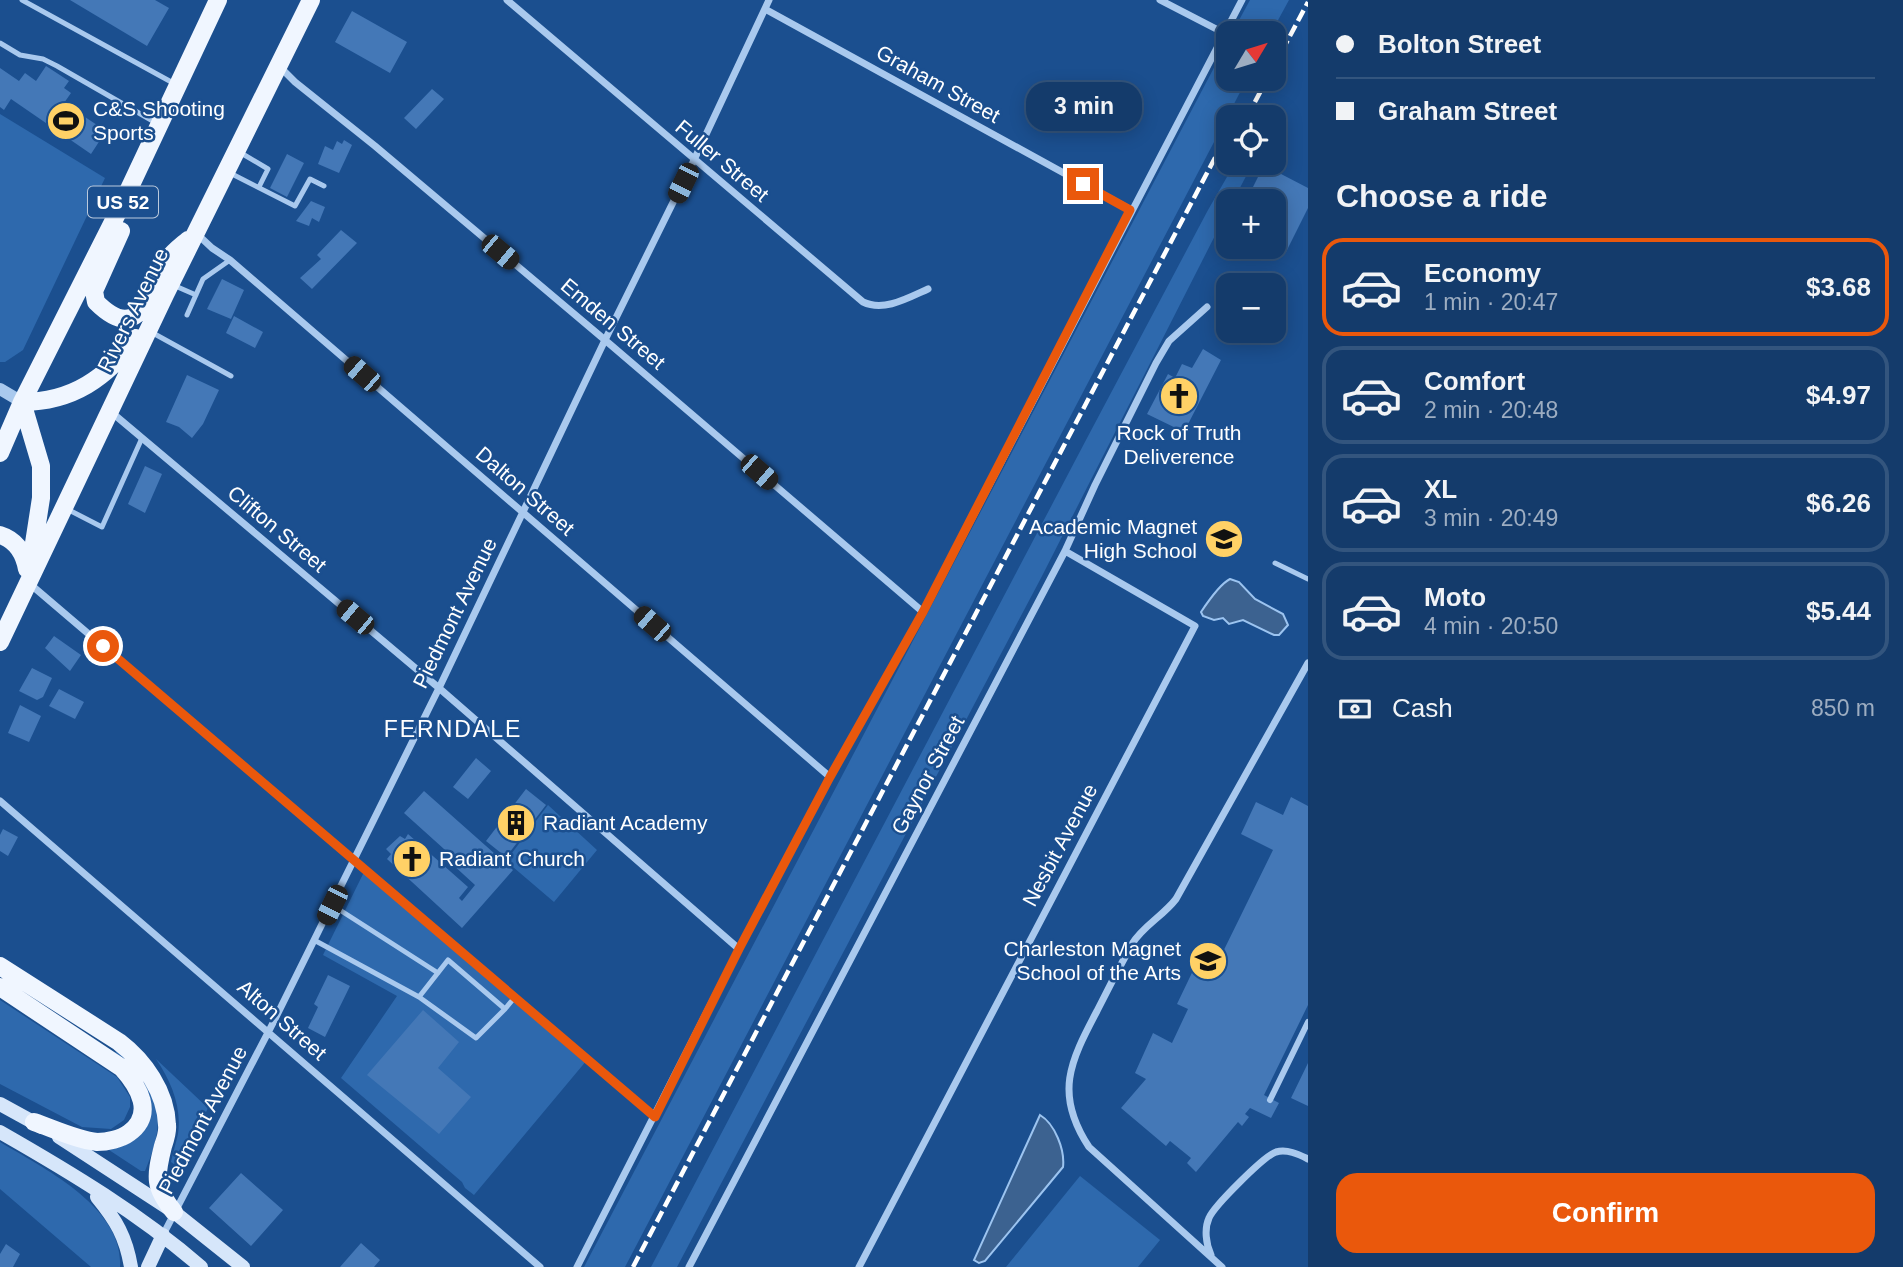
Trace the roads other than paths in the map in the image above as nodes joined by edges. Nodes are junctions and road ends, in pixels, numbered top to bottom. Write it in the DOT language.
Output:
graph roads {
  1 [pos="23,0"];
  2 [pos="218,0"];
  3 [pos="312,0"];
  4 [pos="507,0"];
  5 [pos="769,0"];
  6 [pos="1160,0"];
  7 [pos="1242,0"];
  8 [pos="765,9"];
  9 [pos="1231,21"];
  10 [pos="1216,29"];
  11 [pos="0,43"];
  12 [pos="1216,48"];
  13 [pos="279,65"];
  14 [pos="178,86"];
  15 [pos="159,125"];
  16 [pos="237,150"];
  17 [pos="694,160"];
  18 [pos="227,172"];
  19 [pos="324,186"];
  20 [pos="259,187"];
  21 [pos="122,204"];
  22 [pos="1130,210"];
  23 [pos="196,233"];
  24 [pos="230,260"];
  25 [pos="168,289"];
  26 [pos="928,289"];
  27 [pos="196,295"];
  28 [pos="1207,307"];
  29 [pos="187,315"];
  30 [pos="148,331"];
  31 [pos="605,340"];
  32 [pos="231,376"];
  33 [pos="0,389"];
  34 [pos="22,402"];
  35 [pos="110,411"];
  36 [pos="142,438"];
  37 [pos="0,452"];
  38 [pos="64,508"];
  39 [pos="523,513"];
  40 [pos="0,535"];
  41 [pos="1065,551"];
  42 [pos="1275,563"];
  43 [pos="1308,579"];
  44 [pos="29,583"];
  45 [pos="923,612"];
  46 [pos="0,642"];
  47 [pos="1308,663"];
  48 [pos="439,688"];
  49 [pos="830,777"];
  50 [pos="0,801"];
  51 [pos="354,860"];
  52 [pos="332,905"];
  53 [pos="314,940"];
  54 [pos="739,949"];
  55 [pos="0,966"];
  56 [pos="438,972"];
  57 [pos="0,987"];
  58 [pos="419,997"];
  59 [pos="515,997"];
  60 [pos="505,1009"];
  61 [pos="1308,1022"];
  62 [pos="269,1032"];
  63 [pos="1270,1100"];
  64 [pos="0,1104"];
  65 [pos="655,1117"];
  66 [pos="34,1122"];
  67 [pos="0,1132"];
  68 [pos="1308,1159"];
  69 [pos="85,1183"];
  70 [pos="174,1212"];
  71 [pos="163,1236"];
  72 [pos="1212,1258"];
  73 [pos="131,1267"];
  74 [pos="148,1267"];
  75 [pos="201,1267"];
  76 [pos="243,1267"];
  77 [pos="540,1267"];
  78 [pos="577,1267"];
  79 [pos="690,1267"];
  80 [pos="859,1267"];
  81 [pos="1222,1267"];
  1 -- 14 [label="lane"];
  2 -- 14 [label="main road, US 52"];
  3 -- 13 [label="main road, Rivers Avenue"];
  4 -- 17 [label="street, Fuller Street"];
  5 -- 8 [label="street, Piedmont Avenue"];
  6 -- 10 [label="street"];
  7 -- 9 [label="street"];
  8 -- 17 [label="street, Piedmont Avenue"];
  8 -- 22 [label="street, Graham Street"];
  11 -- 15 [label="lane"];
  12 -- 22 [label="street"];
  13 -- 16 [label="main road, Rivers Avenue"];
  13 -- 31 [label="street, Emden Street"];
  14 -- 15 [label="main road, US 52"];
  15 -- 21 [label="main road, US 52"];
  16 -- 18 [label="main road, Rivers Avenue"];
  16 -- 20 [label="lane"];
  17 -- 26 [label="street, Fuller Street"];
  17 -- 31 [label="street, Piedmont Avenue"];
  18 -- 20 [label="lane"];
  18 -- 23 [label="main road, Rivers Avenue"];
  19 -- 20 [label="lane"];
  21 -- 23 [label="main road"];
  21 -- 34 [label="main road, US 52"];
  22 -- 45 [label="street"];
  23 -- 24 [label="street, Dalton Street"];
  23 -- 25 [label="main road, Rivers Avenue"];
  24 -- 27 [label="lane"];
  24 -- 39 [label="street, Dalton Street"];
  25 -- 27 [label="lane"];
  25 -- 30 [label="main road, Rivers Avenue"];
  25 -- 34 [label="main road"];
  27 -- 29 [label="lane"];
  28 -- 41 [label="street, Gaynor Street"];
  30 -- 32 [label="lane"];
  30 -- 35 [label="main road, Rivers Avenue"];
  31 -- 39 [label="street, Piedmont Avenue"];
  31 -- 45 [label="street, Emden Street"];
  33 -- 34 [label="street"];
  34 -- 37 [label="main road, US 52"];
  34 -- 44 [label="main road"];
  35 -- 36 [label="street, Clifton Street"];
  35 -- 38 [label="main road, Rivers Avenue"];
  36 -- 38 [label="lane"];
  36 -- 48 [label="street, Clifton Street"];
  38 -- 44 [label="main road, Rivers Avenue"];
  39 -- 48 [label="street, Piedmont Avenue"];
  39 -- 49 [label="street, Dalton Street"];
  40 -- 44 [label="main road"];
  41 -- 79 [label="street, Gaynor Street"];
  41 -- 80 [label="street, Nesbit Avenue"];
  42 -- 43 [label="lane"];
  44 -- 46 [label="main road, Rivers Avenue"];
  44 -- 51 [label="street"];
  45 -- 49 [label="street"];
  47 -- 72 [label="street"];
  48 -- 51 [label="street, Piedmont Avenue"];
  48 -- 54 [label="street, Clifton Street"];
  49 -- 54 [label="street"];
  50 -- 62 [label="street, Alton Street"];
  51 -- 52 [label="street, Piedmont Avenue"];
  51 -- 59 [label="street"];
  52 -- 53 [label="street, Piedmont Avenue"];
  52 -- 56 [label="lane"];
  53 -- 58 [label="lane"];
  53 -- 62 [label="street, Piedmont Avenue"];
  54 -- 65 [label="street"];
  55 -- 70 [label="main road"];
  56 -- 58 [label="lane"];
  56 -- 60 [label="lane"];
  57 -- 66 [label="main road"];
  58 -- 60 [label="lane"];
  59 -- 60 [label="lane"];
  59 -- 65 [label="street"];
  61 -- 63 [label="street"];
  62 -- 70 [label="street, Piedmont Avenue"];
  62 -- 77 [label="street, Alton Street"];
  64 -- 66 [label="main road"];
  65 -- 78 [label="street"];
  66 -- 70 [label="main road"];
  67 -- 69 [label="main road"];
  68 -- 72 [label="street"];
  69 -- 71 [label="main road"];
  69 -- 73 [label="main road"];
  70 -- 71 [label="street, Piedmont Avenue"];
  70 -- 76 [label="main road"];
  71 -- 74 [label="main road"];
  71 -- 75 [label="main road"];
  72 -- 81 [label="street"];
}
